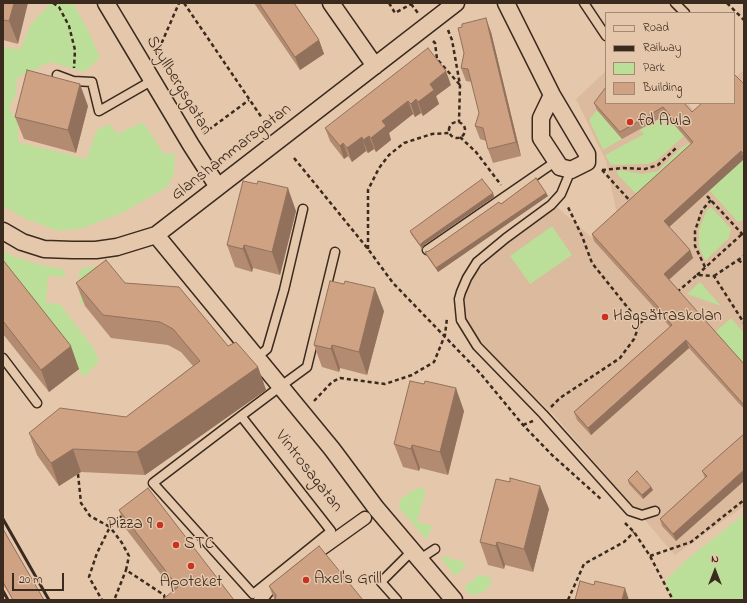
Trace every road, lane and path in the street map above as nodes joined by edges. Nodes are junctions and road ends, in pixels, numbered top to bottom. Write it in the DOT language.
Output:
graph roads {
  1 [pos="53,3"];
  2 [pos="106,3"];
  3 [pos="179,3"];
  4 [pos="184,3"];
  5 [pos="331,3"];
  6 [pos="389,3"];
  7 [pos="413,3"];
  8 [pos="506,3"];
  9 [pos="584,3"];
  10 [pos="675,3"];
  11 [pos="727,3"];
  12 [pos="453,4"];
  13 [pos="684,12"];
  14 [pos="438,17"];
  15 [pos="744,20"];
  16 [pos="420,29"];
  17 [pos="605,34"];
  18 [pos="375,66"];
  19 [pos="149,74"];
  20 [pos="57,75"];
  21 [pos="73,80"];
  22 [pos="460,85"];
  23 [pos="552,95"];
  24 [pos="249,100"];
  25 [pos="262,118"];
  26 [pos="459,122"];
  27 [pos="449,133"];
  28 [pos="460,137"];
  29 [pos="191,145"];
  30 [pos="677,147"];
  31 [pos="587,154"];
  32 [pos="294,158"];
  33 [pos="555,162"];
  34 [pos="571,170"];
  35 [pos="602,170"];
  36 [pos="218,187"];
  37 [pos="561,194"];
  38 [pos="508,195"];
  39 [pos="706,196"];
  40 [pos="711,200"];
  41 [pos="634,205"];
  42 [pos="303,209"];
  43 [pos="3,231"];
  44 [pos="156,235"];
  45 [pos="743,235"];
  46 [pos="368,249"];
  47 [pos="427,250"];
  48 [pos="335,252"];
  49 [pos="744,256"];
  50 [pos="738,260"];
  51 [pos="744,264"];
  52 [pos="706,267"];
  53 [pos="697,275"];
  54 [pos="714,276"];
  55 [pos="674,294"];
  56 [pos="663,304"];
  57 [pos="640,323"];
  58 [pos="744,323"];
  59 [pos="444,334"];
  60 [pos="3,358"];
  61 [pos="256,358"];
  62 [pos="281,386"];
  63 [pos="37,403"];
  64 [pos="310,404"];
  65 [pos="543,414"];
  66 [pos="241,416"];
  67 [pos="523,425"];
  68 [pos="78,474"];
  69 [pos="744,500"];
  70 [pos="603,502"];
  71 [pos="126,511"];
  72 [pos="655,511"];
  73 [pos="365,518"];
  74 [pos="624,522"];
  75 [pos="110,527"];
  76 [pos="634,532"];
  77 [pos="435,549"];
  78 [pos="417,555"];
  79 [pos="650,556"];
  80 [pos="126,570"];
  81 [pos="115,598"];
  82 [pos="255,598"];
  83 [pos="102,600"];
  84 [pos="166,600"];
  85 [pos="397,600"];
  86 [pos="454,600"];
  87 [pos="568,600"];
  88 [pos="673,600"];
  1 -- 21 [label="path"];
  2 -- 19 [label="street, Skyllbergsgatan"];
  3 -- 19 [label="path"];
  4 -- 24 [label="path"];
  5 -- 18 [label="street"];
  6 -- 7 [label="path"];
  8 -- 23 [label="street"];
  9 -- 17 [label="lane"];
  10 -- 13 [label="lane"];
  11 -- 15 [label="path"];
  12 -- 14 [label="street, Glanshammarsgatan"];
  14 -- 16 [label="street, Glanshammarsgatan"];
  14 -- 22 [label="path"];
  16 -- 18 [label="street, Glanshammarsgatan"];
  16 -- 22 [label="path"];
  18 -- 36 [label="street, Glanshammarsgatan"];
  19 -- 21 [label="lane"];
  19 -- 29 [label="street, Skyllbergsgatan"];
  20 -- 21 [label="lane"];
  22 -- 26 [label="path"];
  23 -- 31 [label="street"];
  23 -- 33 [label="street"];
  24 -- 25 [label="path"];
  24 -- 29 [label="path"];
  26 -- 27 [label="path"];
  26 -- 28 [label="path"];
  27 -- 28 [label="path"];
  27 -- 46 [label="path"];
  28 -- 38 [label="path"];
  29 -- 36 [label="street, Skyllbergsgatan"];
  30 -- 35 [label="path"];
  31 -- 34 [label="street"];
  31 -- 35 [label="path"];
  32 -- 46 [label="path"];
  33 -- 34 [label="street"];
  33 -- 38 [label="lane"];
  34 -- 37 [label="lane"];
  35 -- 41 [label="path"];
  36 -- 44 [label="street, Glanshammarsgatan"];
  37 -- 57 [label="path"];
  37 -- 65 [label="lane"];
  38 -- 47 [label="lane"];
  39 -- 40 [label="path"];
  40 -- 45 [label="path"];
  40 -- 52 [label="path"];
  42 -- 61 [label="lane"];
  43 -- 44 [label="street, Glanshammarsgatan"];
  44 -- 61 [label="street, Vintrosagatan"];
  45 -- 52 [label="path"];
  46 -- 59 [label="path"];
  48 -- 62 [label="lane"];
  49 -- 50 [label="path"];
  50 -- 51 [label="path"];
  50 -- 54 [label="path"];
  52 -- 53 [label="path"];
  53 -- 54 [label="path"];
  53 -- 55 [label="path"];
  54 -- 58 [label="path"];
  56 -- 57 [label="path"];
  57 -- 65 [label="path"];
  59 -- 64 [label="path"];
  59 -- 67 [label="path"];
  60 -- 63 [label="lane"];
  61 -- 62 [label="street, Vintrosagatan"];
  62 -- 66 [label="lane"];
  62 -- 78 [label="street, Vintrosagatan"];
  65 -- 67 [label="path"];
  65 -- 72 [label="lane"];
  66 -- 82 [label="lane, Vintrosagatan"];
  66 -- 82 [label="lane"];
  67 -- 70 [label="path"];
  68 -- 75 [label="path"];
  69 -- 79 [label="path"];
  71 -- 75 [label="path"];
  73 -- 82 [label="street"];
  74 -- 76 [label="path"];
  75 -- 80 [label="path"];
  75 -- 83 [label="path"];
  76 -- 79 [label="path"];
  76 -- 87 [label="path"];
  77 -- 78 [label="lane"];
  78 -- 85 [label="lane"];
  78 -- 86 [label="street, Vintrosagatan"];
  79 -- 88 [label="path"];
  80 -- 81 [label="path"];
  80 -- 84 [label="path"];
}
